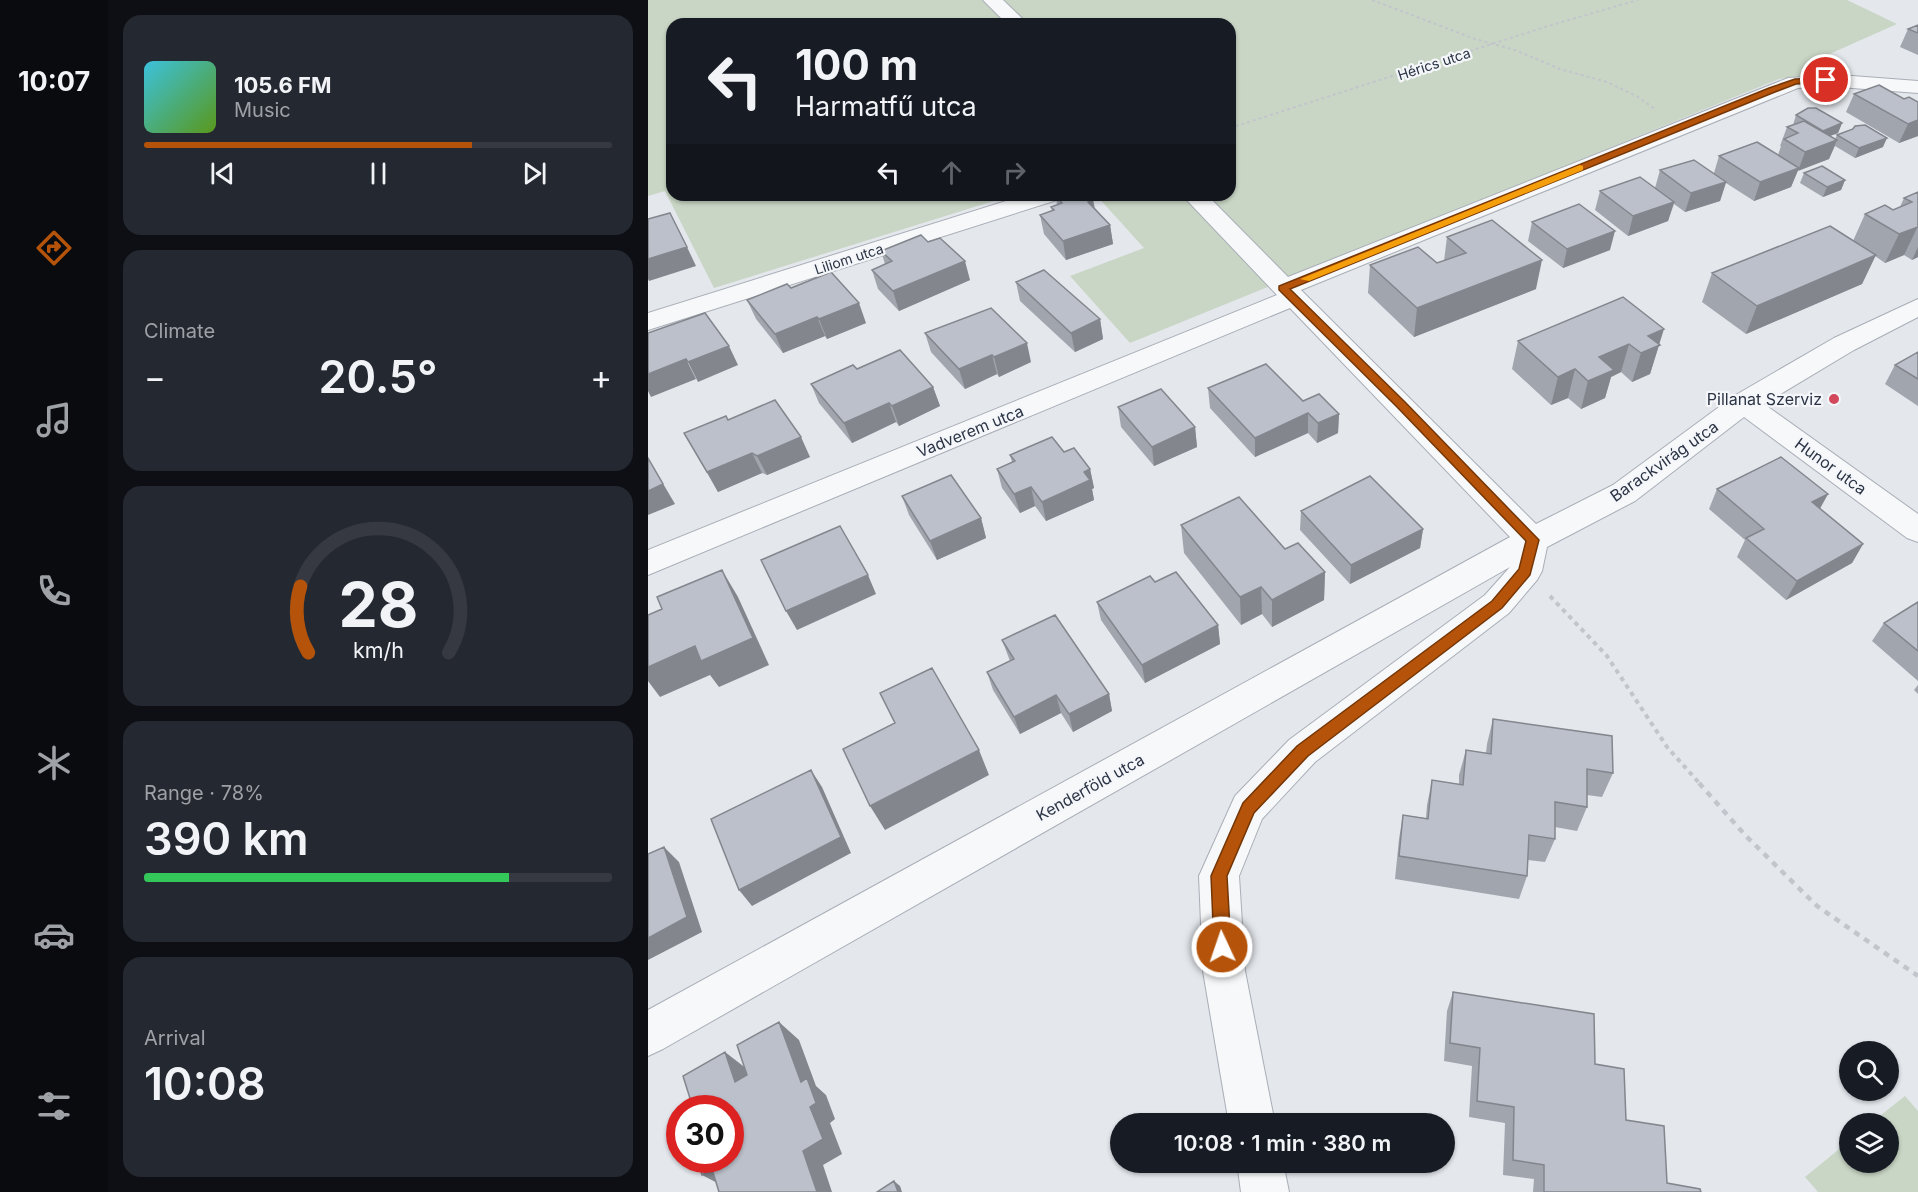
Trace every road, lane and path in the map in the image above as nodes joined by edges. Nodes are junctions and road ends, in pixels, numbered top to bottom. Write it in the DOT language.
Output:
graph roads {
  1 [pos="992,0"];
  2 [pos="1372,0"];
  3 [pos="1638,0"];
  4 [pos="1012,18"];
  5 [pos="1495,44"];
  6 [pos="1918,87"];
  7 [pos="1236,126"];
  8 [pos="1679,129"];
  9 [pos="1030,201"];
  10 [pos="1200,201"];
  11 [pos="1287,293"];
  12 [pos="1918,307"];
  13 [pos="648,322"];
  14 [pos="1744,403"];
  15 [pos="1918,530"];
  16 [pos="1529,556"];
  17 [pos="648,563"];
  18 [pos="1918,975"];
  19 [pos="648,1034"];
  20 [pos="1250,1113"];
  21 [pos="1262,1173"];
  22 [pos="1265,1192"];
  1 -- 4 [label="street"];
  2 -- 5 [label="path"];
  3 -- 5 [label="path, Hérics utca"];
  5 -- 7 [label="path, Hérics utca"];
  5 -- 8 [label="path"];
  6 -- 8 [label="street, Vadverem utca"];
  8 -- 11 [label="street, Vadverem utca"];
  9 -- 13 [label="street, Liliom utca"];
  10 -- 11 [label="street"];
  11 -- 16 [label="street"];
  11 -- 17 [label="street, Vadverem utca"];
  12 -- 14 [label="street, Barackvirág utca"];
  14 -- 15 [label="street, Hunor utca"];
  14 -- 16 [label="street, Barackvirág utca"];
  16 -- 18 [label="path"];
  16 -- 19 [label="street, Kenderföld utca"];
  16 -- 20 [label="street"];
  21 -- 22 [label="street"];
}
